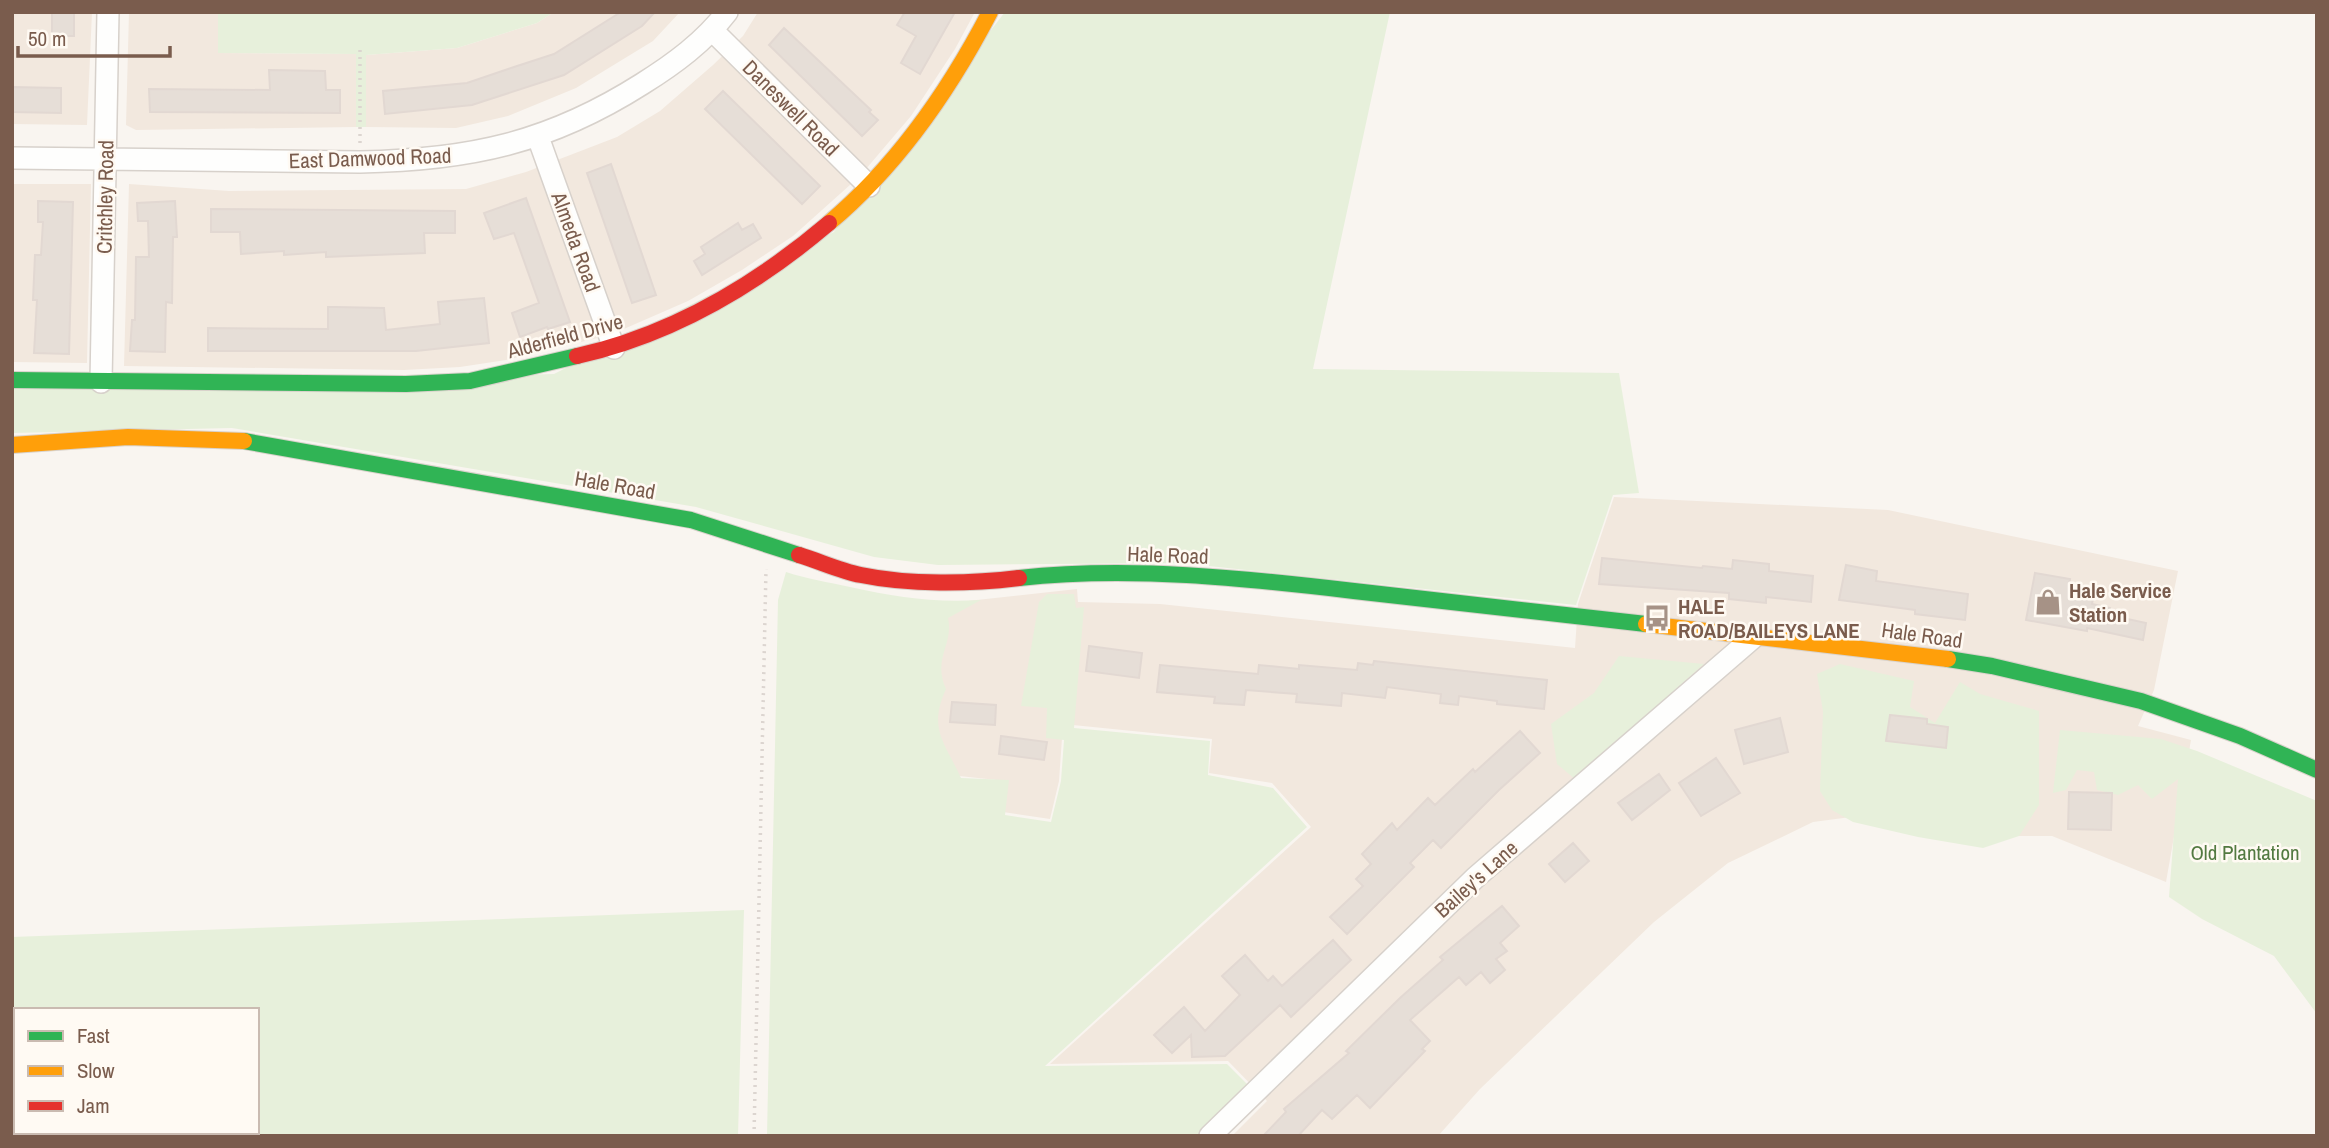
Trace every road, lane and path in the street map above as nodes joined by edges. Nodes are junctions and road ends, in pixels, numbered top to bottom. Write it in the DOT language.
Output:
graph roads {
  1 [pos="108,12"];
  2 [pos="727,12"];
  3 [pos="990,12"];
  4 [pos="713,31"];
  5 [pos="360,45"];
  6 [pos="538,137"];
  7 [pos="12,158"];
  8 [pos="106,160"];
  9 [pos="359,162"];
  10 [pos="869,186"];
  11 [pos="614,348"];
  12 [pos="12,380"];
  13 [pos="101,382"];
  14 [pos="12,445"];
  15 [pos="766,545"];
  16 [pos="1755,636"];
  17 [pos="2317,770"];
  18 [pos="754,1136"];
  19 [pos="1210,1136"];
  1 -- 8 [label="street, Critchley Road"];
  2 -- 4 [label="street, East Damwood Road"];
  3 -- 10 [label="street, Alderfield Drive"];
  4 -- 6 [label="street, East Damwood Road"];
  4 -- 10 [label="street, Daneswell Road"];
  5 -- 9 [label="path"];
  6 -- 9 [label="street, East Damwood Road"];
  6 -- 11 [label="street, Almeda Road"];
  7 -- 8 [label="street, East Damwood Road"];
  8 -- 9 [label="street, East Damwood Road"];
  8 -- 13 [label="street, Critchley Road"];
  10 -- 11 [label="street, Alderfield Drive"];
  11 -- 13 [label="street, Alderfield Drive"];
  12 -- 13 [label="street, Alderfield Drive"];
  14 -- 15 [label="street, Hale Road"];
  15 -- 16 [label="street, Hale Road"];
  15 -- 18 [label="path"];
  16 -- 17 [label="street, Hale Road"];
  16 -- 19 [label="street, Bailey's Lane"];
}
